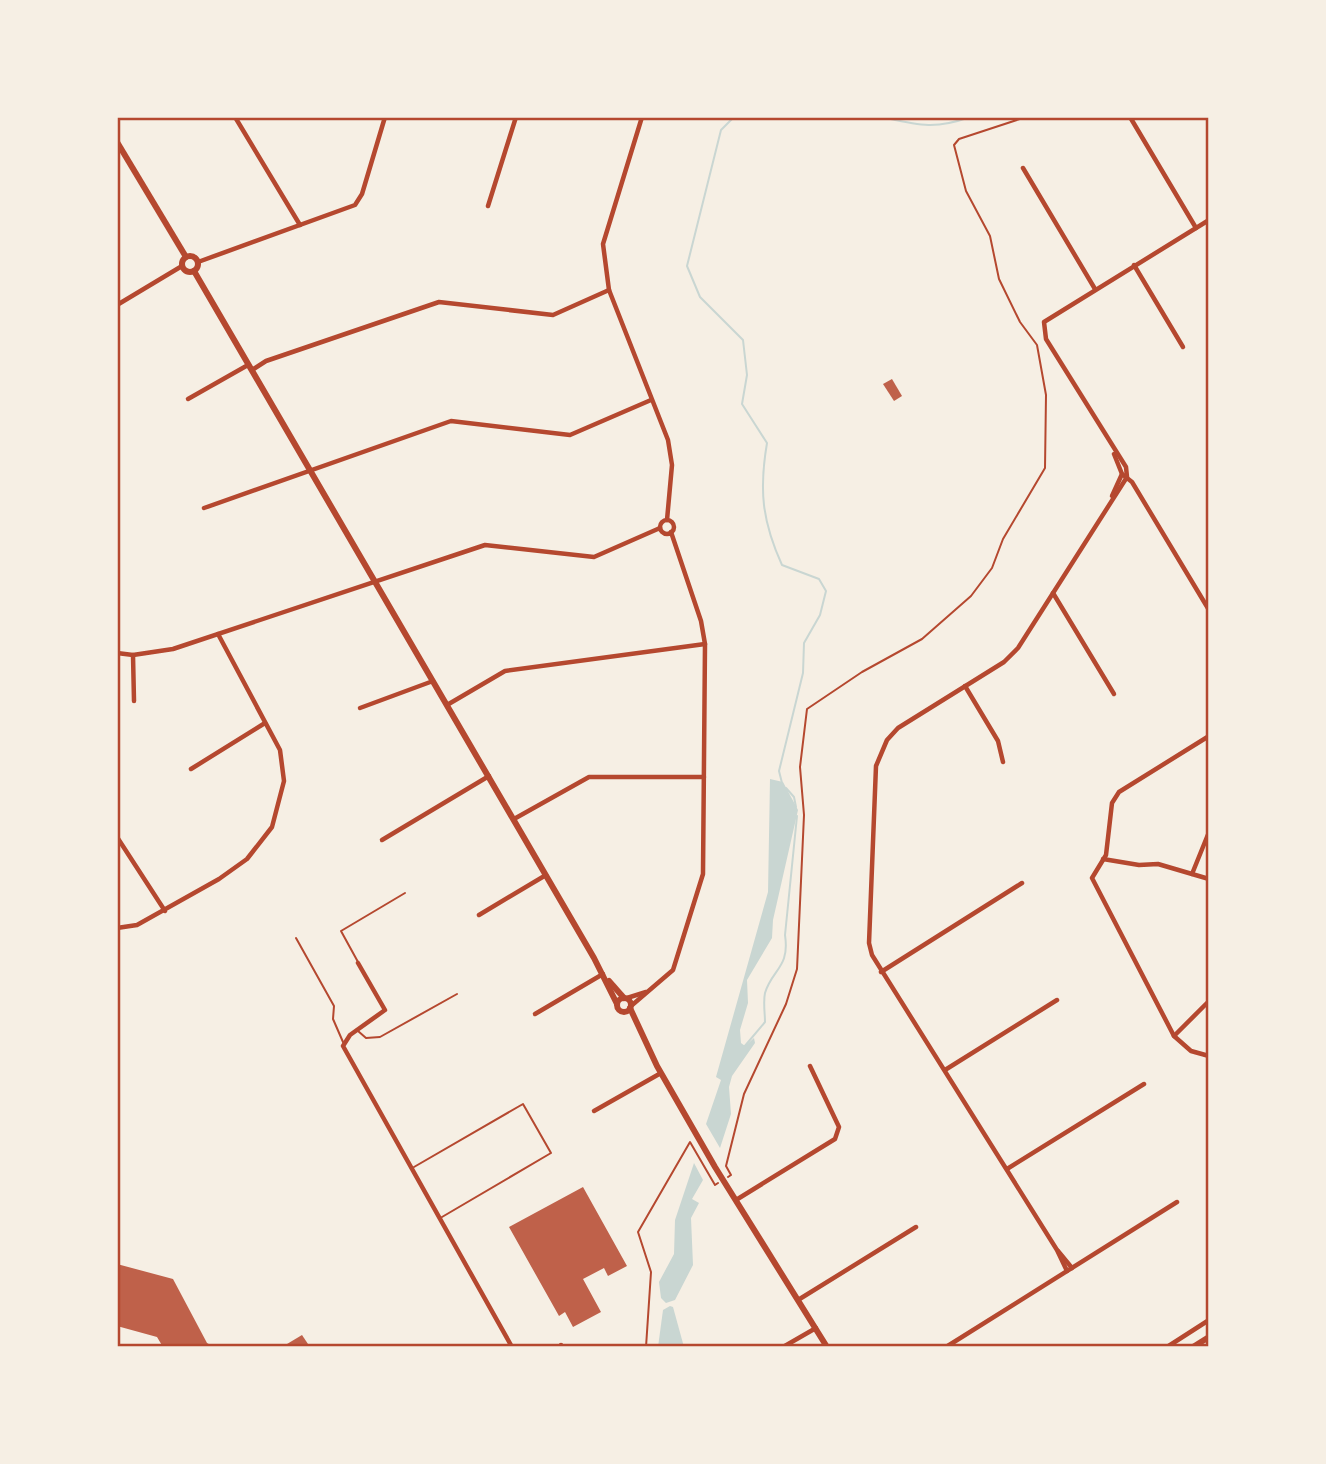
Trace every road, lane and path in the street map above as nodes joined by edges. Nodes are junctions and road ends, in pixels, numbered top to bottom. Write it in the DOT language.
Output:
graph roads {
  1 [pos="235,117"];
  2 [pos="385,117"];
  3 [pos="516,117"];
  4 [pos="642,117"];
  5 [pos="1026,117"];
  6 [pos="1130,117"];
  7 [pos="117,142"];
  8 [pos="120,151"];
  9 [pos="1023,168"];
  10 [pos="488,206"];
  11 [pos="1209,220"];
  12 [pos="300,225"];
  13 [pos="1196,228"];
  14 [pos="186,257"];
  15 [pos="198,262"];
  16 [pos="1134,265"];
  17 [pos="182,266"];
  18 [pos="194,271"];
  19 [pos="1095,289"];
  20 [pos="609,290"];
  21 [pos="117,305"];
  22 [pos="1183,347"];
  23 [pos="250,367"];
  24 [pos="188,399"];
  25 [pos="651,400"];
  26 [pos="310,469"];
  27 [pos="1124,475"];
  28 [pos="204,508"];
  29 [pos="667,520"];
  30 [pos="660,528"];
  31 [pos="671,533"];
  32 [pos="375,582"];
  33 [pos="1053,593"];
  34 [pos="1209,610"];
  35 [pos="218,634"];
  36 [pos="705,644"];
  37 [pos="117,653"];
  38 [pos="133,655"];
  39 [pos="433,681"];
  40 [pos="965,686"];
  41 [pos="1114,694"];
  42 [pos="134,701"];
  43 [pos="447,705"];
  44 [pos="360,708"];
  45 [pos="265,723"];
  46 [pos="1209,736"];
  47 [pos="1003,762"];
  48 [pos="191,769"];
  49 [pos="489,776"];
  50 [pos="704,777"];
  51 [pos="514,819"];
  52 [pos="1209,832"];
  53 [pos="117,837"];
  54 [pos="382,840"];
  55 [pos="1104,857"];
  56 [pos="546,875"];
  57 [pos="1195,875"];
  58 [pos="1209,879"];
  59 [pos="1022,883"];
  60 [pos="405,893"];
  61 [pos="165,911"];
  62 [pos="479,915"];
  63 [pos="117,929"];
  64 [pos="296,938"];
  65 [pos="359,962"];
  66 [pos="881,972"];
  67 [pos="603,974"];
  68 [pos="650,991"];
  69 [pos="457,994"];
  70 [pos="626,998"];
  71 [pos="1057,1000"];
  72 [pos="1209,1001"];
  73 [pos="617,1004"];
  74 [pos="628,1009"];
  75 [pos="535,1014"];
  76 [pos="358,1030"];
  77 [pos="1174,1036"];
  78 [pos="344,1043"];
  79 [pos="1209,1056"];
  80 [pos="810,1066"];
  81 [pos="945,1070"];
  82 [pos="661,1073"];
  83 [pos="1144,1084"];
  84 [pos="594,1111"];
  85 [pos="410,1169"];
  86 [pos="1007,1169"];
  87 [pos="723,1180"];
  88 [pos="736,1200"];
  89 [pos="1177,1202"];
  90 [pos="438,1219"];
  91 [pos="916,1227"];
  92 [pos="1070,1270"];
  93 [pos="798,1300"];
  94 [pos="1209,1321"];
  95 [pos="816,1328"];
  96 [pos="1209,1337"];
  97 [pos="512,1347"];
  98 [pos="646,1347"];
  99 [pos="783,1347"];
  100 [pos="827,1347"];
  101 [pos="946,1347"];
  102 [pos="1167,1347"];
  103 [pos="1193,1347"];
  1 -- 12 [label="street"];
  2 -- 12 [label="street"];
  3 -- 10 [label="street"];
  4 -- 20 [label="street"];
  5 -- 87 [label="path"];
  6 -- 13 [label="street"];
  7 -- 8 [label="main road"];
  8 -- 14 [label="main road"];
  9 -- 19 [label="street"];
  11 -- 13 [label="street"];
  12 -- 15 [label="street"];
  13 -- 16 [label="street"];
  14 -- 15 [label="main road"];
  14 -- 17 [label="main road"];
  15 -- 18 [label="main road"];
  16 -- 19 [label="street"];
  16 -- 22 [label="street"];
  17 -- 18 [label="main road"];
  17 -- 21 [label="street"];
  18 -- 23 [label="main road"];
  19 -- 27 [label="street"];
  20 -- 23 [label="street"];
  20 -- 25 [label="street"];
  23 -- 24 [label="street"];
  23 -- 26 [label="main road"];
  25 -- 26 [label="street"];
  25 -- 29 [label="street"];
  26 -- 28 [label="street"];
  26 -- 32 [label="main road"];
  27 -- 33 [label="street"];
  27 -- 34 [label="street"];
  29 -- 30 [label="street"];
  29 -- 31 [label="street"];
  30 -- 31 [label="street"];
  30 -- 32 [label="street"];
  31 -- 36 [label="street"];
  32 -- 35 [label="street"];
  32 -- 39 [label="main road"];
  33 -- 40 [label="street"];
  33 -- 41 [label="street"];
  35 -- 38 [label="street"];
  35 -- 45 [label="street"];
  36 -- 43 [label="street"];
  36 -- 50 [label="street"];
  37 -- 38 [label="street"];
  38 -- 42 [label="street"];
  39 -- 43 [label="main road"];
  39 -- 44 [label="street"];
  40 -- 47 [label="street"];
  40 -- 66 [label="street"];
  43 -- 49 [label="main road"];
  45 -- 48 [label="street"];
  45 -- 61 [label="street"];
  46 -- 55 [label="street"];
  49 -- 51 [label="main road"];
  49 -- 54 [label="street"];
  50 -- 51 [label="street"];
  50 -- 68 [label="street"];
  51 -- 56 [label="main road"];
  52 -- 57 [label="street"];
  53 -- 61 [label="street"];
  55 -- 57 [label="street"];
  55 -- 77 [label="street"];
  56 -- 62 [label="street"];
  56 -- 67 [label="main road"];
  57 -- 58 [label="street"];
  59 -- 66 [label="street"];
  60 -- 65 [label="lane"];
  61 -- 63 [label="street"];
  64 -- 78 [label="lane"];
  65 -- 76 [label="street"];
  66 -- 81 [label="street"];
  67 -- 70 [label="main road"];
  67 -- 73 [label="main road"];
  67 -- 75 [label="street"];
  68 -- 70 [label="street"];
  68 -- 74 [label="street"];
  69 -- 76 [label="lane"];
  70 -- 73 [label="main road"];
  70 -- 74 [label="main road"];
  71 -- 81 [label="street"];
  72 -- 77 [label="street"];
  73 -- 74 [label="main road"];
  74 -- 82 [label="main road"];
  76 -- 78 [label="street"];
  77 -- 79 [label="street"];
  78 -- 85 [label="street"];
  80 -- 88 [label="street"];
  81 -- 86 [label="street"];
  82 -- 84 [label="street"];
  82 -- 87 [label="main road"];
  83 -- 86 [label="street"];
  85 -- 90 [label="street"];
  85 -- 90 [label="lane"];
  86 -- 92 [label="street"];
  87 -- 88 [label="main road"];
  87 -- 98 [label="path"];
  88 -- 93 [label="main road"];
  89 -- 92 [label="street"];
  90 -- 97 [label="street"];
  91 -- 93 [label="street"];
  92 -- 101 [label="street"];
  93 -- 95 [label="main road"];
  94 -- 102 [label="street"];
  95 -- 99 [label="street"];
  95 -- 100 [label="main road"];
  96 -- 103 [label="main road"];
}
